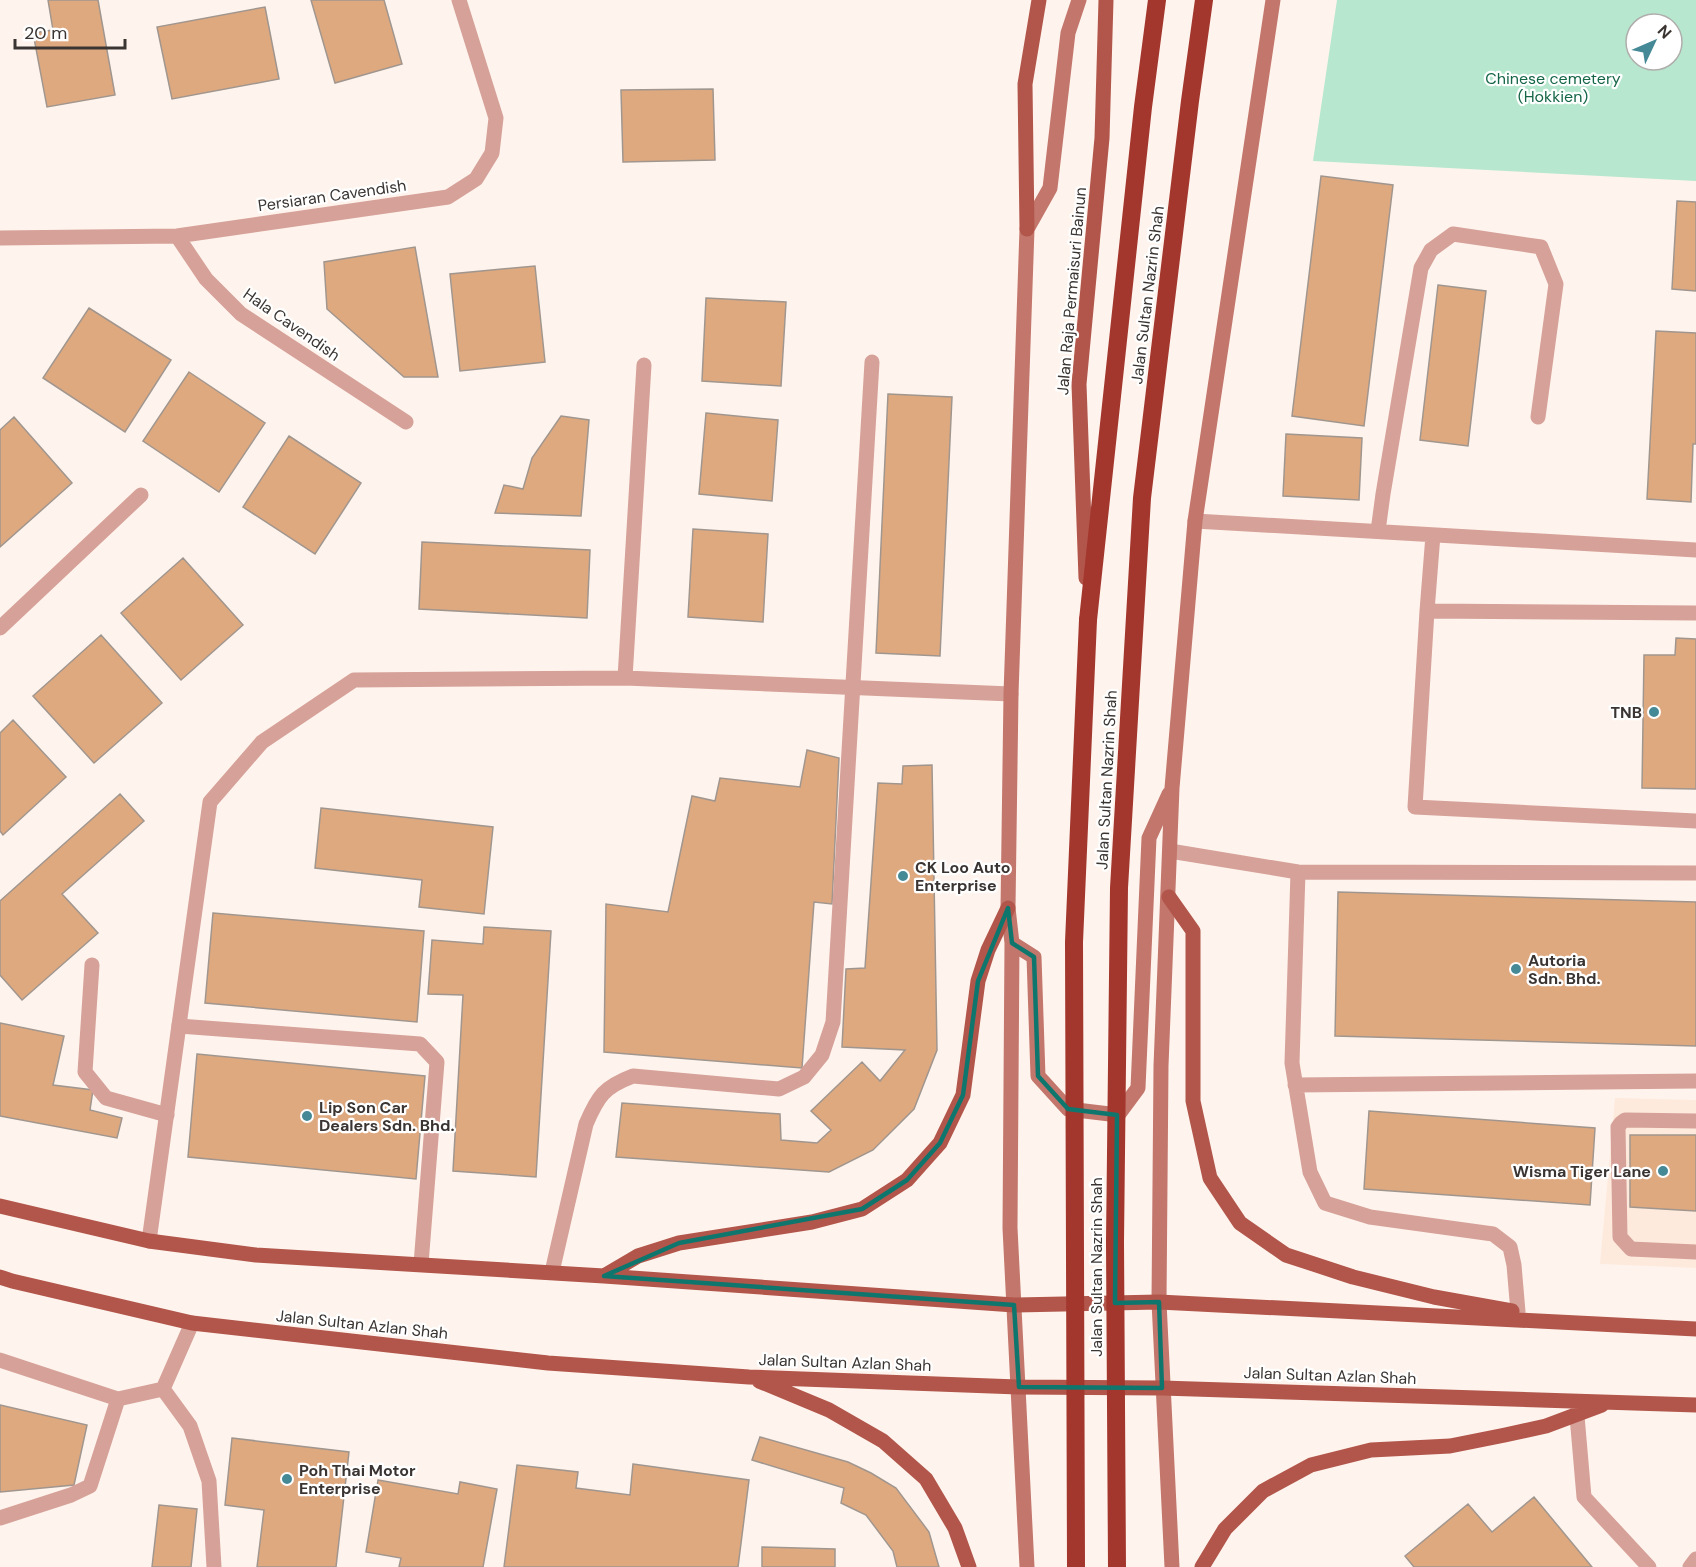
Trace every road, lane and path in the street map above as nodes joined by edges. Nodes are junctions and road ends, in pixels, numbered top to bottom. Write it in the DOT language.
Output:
graph roads {
  1 [pos="459,0"];
  2 [pos="1039,0"];
  3 [pos="1079,0"];
  4 [pos="1106,0"];
  5 [pos="1157,0"];
  6 [pos="1204,0"];
  7 [pos="1273,0"];
  8 [pos="1027,229"];
  9 [pos="177,236"];
  10 [pos="0,238"];
  11 [pos="872,362"];
  12 [pos="644,365"];
  13 [pos="1538,417"];
  14 [pos="406,422"];
  15 [pos="141,495"];
  16 [pos="1195,521"];
  17 [pos="1378,531"];
  18 [pos="1433,535"];
  19 [pos="1696,550"];
  20 [pos="1427,611"];
  21 [pos="1696,613"];
  22 [pos="1088,620"];
  23 [pos="0,628"];
  24 [pos="625,678"];
  25 [pos="854,687"];
  26 [pos="1011,694"];
  27 [pos="1172,788"];
  28 [pos="1696,821"];
  29 [pos="1170,851"];
  30 [pos="1298,872"];
  31 [pos="1696,873"];
  32 [pos="1169,897"];
  33 [pos="1008,908"];
  34 [pos="1012,943"];
  35 [pos="92,965"];
  36 [pos="179,1026"];
  37 [pos="1696,1081"];
  38 [pos="1295,1085"];
  39 [pos="167,1115"];
  40 [pos="1696,1121"];
  41 [pos="0,1206"];
  42 [pos="149,1241"];
  43 [pos="1696,1252"];
  44 [pos="421,1264"];
  45 [pos="552,1272"];
  46 [pos="604,1276"];
  47 [pos="0,1277"];
  48 [pos="1159,1302"];
  49 [pos="1014,1305"];
  50 [pos="1518,1312"];
  51 [pos="1574,1322"];
  52 [pos="192,1323"];
  53 [pos="1696,1329"];
  54 [pos="0,1360"];
  55 [pos="749,1377"];
  56 [pos="1018,1387"];
  57 [pos="1162,1388"];
  58 [pos="163,1389"];
  59 [pos="117,1399"];
  60 [pos="1607,1402"];
  61 [pos="1696,1405"];
  62 [pos="1577,1416"];
  63 [pos="0,1518"];
  64 [pos="1696,1559"];
  65 [pos="214,1567"];
  66 [pos="969,1567"];
  67 [pos="1027,1567"];
  68 [pos="1076,1567"];
  69 [pos="1117,1567"];
  70 [pos="1172,1567"];
  71 [pos="1202,1567"];
  72 [pos="1649,1567"];
  73 [pos="1690,1567"];
  1 -- 9 [label="street, Persiaran Cavendish"];
  2 -- 8 [label="main road"];
  3 -- 8 [label="street"];
  4 -- 22 [label="main road, Jalan Raja Permaisuri Bainun"];
  5 -- 22 [label="highway, Jalan Sultan Nazrin Shah"];
  6 -- 69 [label="highway, Jalan Sultan Nazrin Shah, bridge"];
  7 -- 16 [label="street"];
  8 -- 26 [label="street"];
  9 -- 10 [label="street, Persiaran Cavendish"];
  9 -- 14 [label="street, Hala Cavendish"];
  11 -- 25 [label="street"];
  12 -- 24 [label="street"];
  13 -- 17 [label="street"];
  15 -- 23 [label="street"];
  16 -- 17 [label="street"];
  16 -- 27 [label="street"];
  17 -- 18 [label="street"];
  18 -- 19 [label="street"];
  18 -- 20 [label="street"];
  20 -- 21 [label="street"];
  20 -- 28 [label="street"];
  22 -- 68 [label="highway, Jalan Sultan Nazrin Shah, bridge"];
  24 -- 25 [label="street"];
  24 -- 36 [label="street"];
  25 -- 26 [label="street"];
  25 -- 45 [label="street"];
  26 -- 33 [label="street"];
  27 -- 29 [label="street"];
  27 -- 34 [label="street"];
  29 -- 30 [label="street"];
  29 -- 32 [label="street"];
  30 -- 31 [label="street"];
  30 -- 38 [label="street"];
  32 -- 48 [label="street"];
  32 -- 50 [label="main road"];
  33 -- 34 [label="street"];
  33 -- 46 [label="main road"];
  34 -- 49 [label="street"];
  35 -- 39 [label="street"];
  36 -- 39 [label="street"];
  36 -- 44 [label="street"];
  37 -- 38 [label="street"];
  38 -- 50 [label="street"];
  39 -- 42 [label="street"];
  40 -- 43 [label="street"];
  41 -- 42 [label="main road"];
  42 -- 44 [label="main road"];
  44 -- 45 [label="main road"];
  45 -- 46 [label="main road"];
  46 -- 49 [label="main road"];
  47 -- 52 [label="main road, Jalan Sultan Azlan Shah"];
  48 -- 49 [label="main road"];
  48 -- 51 [label="main road"];
  48 -- 57 [label="street"];
  49 -- 56 [label="street"];
  50 -- 51 [label="main road"];
  51 -- 53 [label="main road"];
  52 -- 55 [label="main road, Jalan Sultan Azlan Shah"];
  52 -- 58 [label="street"];
  54 -- 59 [label="street"];
  55 -- 56 [label="main road, Jalan Sultan Azlan Shah"];
  55 -- 66 [label="main road"];
  56 -- 57 [label="main road, Jalan Sultan Azlan Shah"];
  56 -- 67 [label="street"];
  57 -- 60 [label="main road, Jalan Sultan Azlan Shah"];
  57 -- 70 [label="street"];
  58 -- 59 [label="street"];
  58 -- 65 [label="street"];
  59 -- 63 [label="street"];
  60 -- 61 [label="main road, Jalan Sultan Azlan Shah"];
  60 -- 62 [label="main road"];
  62 -- 71 [label="main road"];
  62 -- 72 [label="street"];
  64 -- 73 [label="street"];
}
